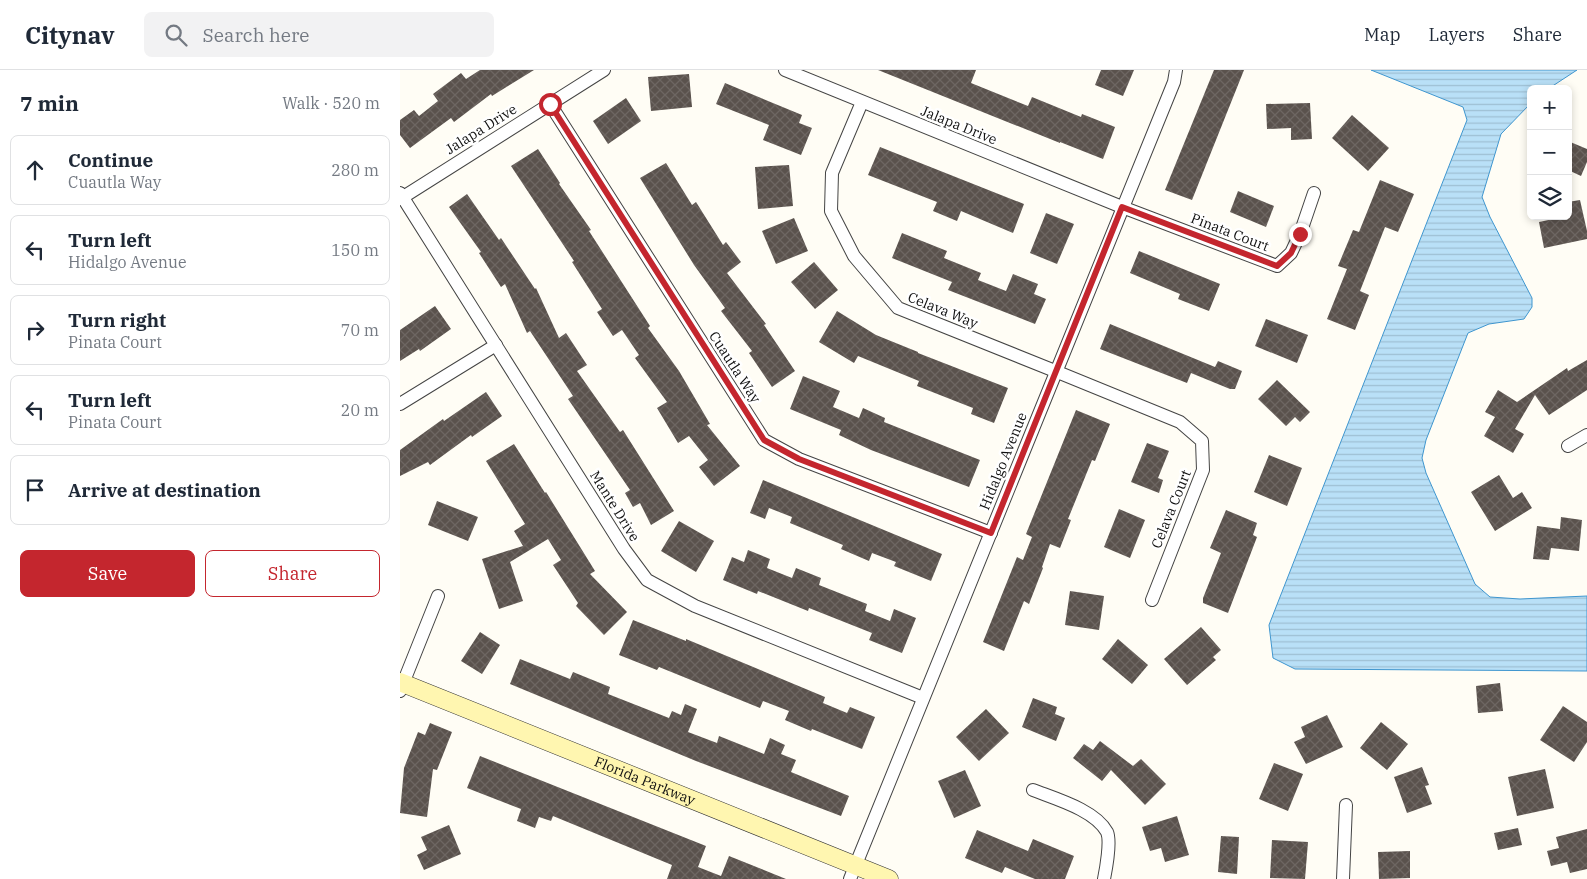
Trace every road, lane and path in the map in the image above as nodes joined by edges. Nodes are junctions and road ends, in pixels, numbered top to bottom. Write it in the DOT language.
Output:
graph roads {
  1 [pos="604,70"];
  2 [pos="785,70"];
  3 [pos="1175,76"];
  4 [pos="862,102"];
  5 [pos="550,104"];
  6 [pos="1314,193"];
  7 [pos="401,196"];
  8 [pos="1122,207"];
  9 [pos="496,345"];
  10 [pos="1055,370"];
  11 [pos="400,404"];
  12 [pos="1587,436"];
  13 [pos="1568,446"];
  14 [pos="991,533"];
  15 [pos="438,596"];
  16 [pos="1152,600"];
  17 [pos="401,685"];
  18 [pos="923,698"];
  19 [pos="1033,790"];
  20 [pos="1346,805"];
  21 [pos="852,873"];
  22 [pos="889,879"];
  23 [pos="1104,879"];
  24 [pos="1344,879"];
  1 -- 5 [label="street, Jalapa Drive"];
  2 -- 4 [label="street, Jalapa Drive"];
  3 -- 8 [label="street, Hidalgo Avenue"];
  4 -- 8 [label="street, Jalapa Drive"];
  4 -- 10 [label="street, Celava Way"];
  5 -- 7 [label="street, Jalapa Drive"];
  5 -- 14 [label="street, Cuautla Way"];
  6 -- 8 [label="street, Pinata Court"];
  7 -- 9 [label="street, Mante Drive"];
  8 -- 10 [label="street, Hidalgo Avenue"];
  9 -- 11 [label="street"];
  9 -- 18 [label="street, Mante Drive"];
  10 -- 14 [label="street, Hidalgo Avenue"];
  10 -- 16 [label="street, Celava Court"];
  12 -- 13 [label="street"];
  14 -- 18 [label="street, Hidalgo Avenue"];
  15 -- 17 [label="street"];
  17 -- 21 [label="street, Florida Parkway"];
  18 -- 21 [label="street, Hidalgo Avenue"];
  19 -- 23 [label="street"];
  20 -- 24 [label="street"];
  21 -- 22 [label="street, Florida Parkway"];
}
